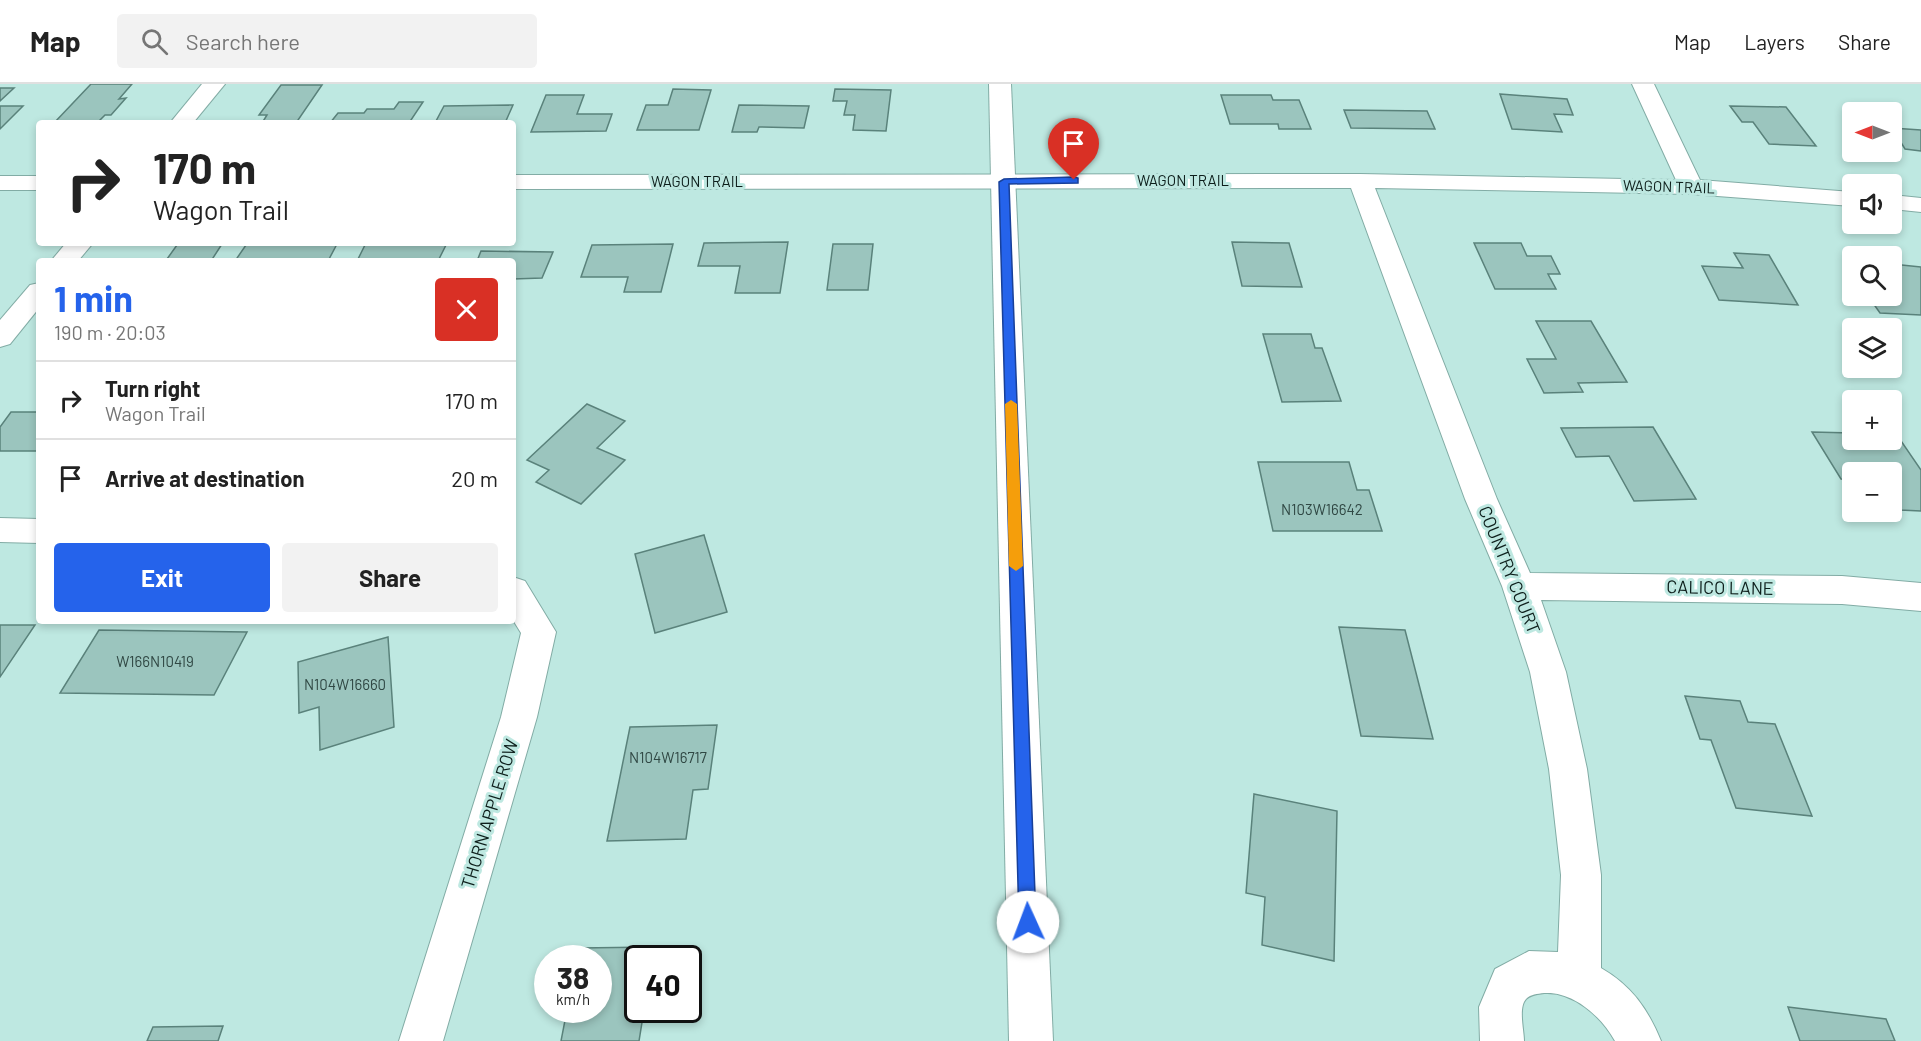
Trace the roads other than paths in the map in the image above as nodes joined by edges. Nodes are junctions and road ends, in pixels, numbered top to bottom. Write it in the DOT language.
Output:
graph roads {
  1 [pos="214,84"];
  2 [pos="1000,84"];
  3 [pos="1643,84"];
  4 [pos="184,120"];
  5 [pos="516,182"];
  6 [pos="1004,182"];
  7 [pos="1360,182"];
  8 [pos="0,183"];
  9 [pos="36,183"];
  10 [pos="1691,187"];
  11 [pos="1842,198"];
  12 [pos="1902,203"];
  13 [pos="1921,205"];
  14 [pos="77,246"];
  15 [pos="67,258"];
  16 [pos="36,295"];
  17 [pos="0,338"];
  18 [pos="0,530"];
  19 [pos="36,531"];
  20 [pos="1519,586"];
  21 [pos="516,596"];
  22 [pos="1921,597"];
  23 [pos="1579,976"];
  24 [pos="421,1041"];
  25 [pos="1031,1041"];
  26 [pos="1502,1041"];
  27 [pos="1639,1041"];
  1 -- 4 [label="street"];
  2 -- 6 [label="street"];
  3 -- 10 [label="street"];
  5 -- 6 [label="street, WAGON TRAIL"];
  6 -- 7 [label="street, WAGON TRAIL"];
  6 -- 25 [label="street"];
  7 -- 10 [label="street, WAGON TRAIL"];
  7 -- 20 [label="street, COUNTRY COURT"];
  8 -- 9 [label="street"];
  10 -- 11 [label="street, WAGON TRAIL"];
  12 -- 13 [label="street"];
  14 -- 15 [label="street"];
  16 -- 17 [label="street"];
  18 -- 19 [label="street"];
  20 -- 22 [label="street, CALICO LANE"];
  20 -- 23 [label="street, COUNTRY COURT"];
  21 -- 24 [label="street, THORN APPLE ROW"];
  23 -- 26 [label="street"];
  23 -- 27 [label="street"];
}
